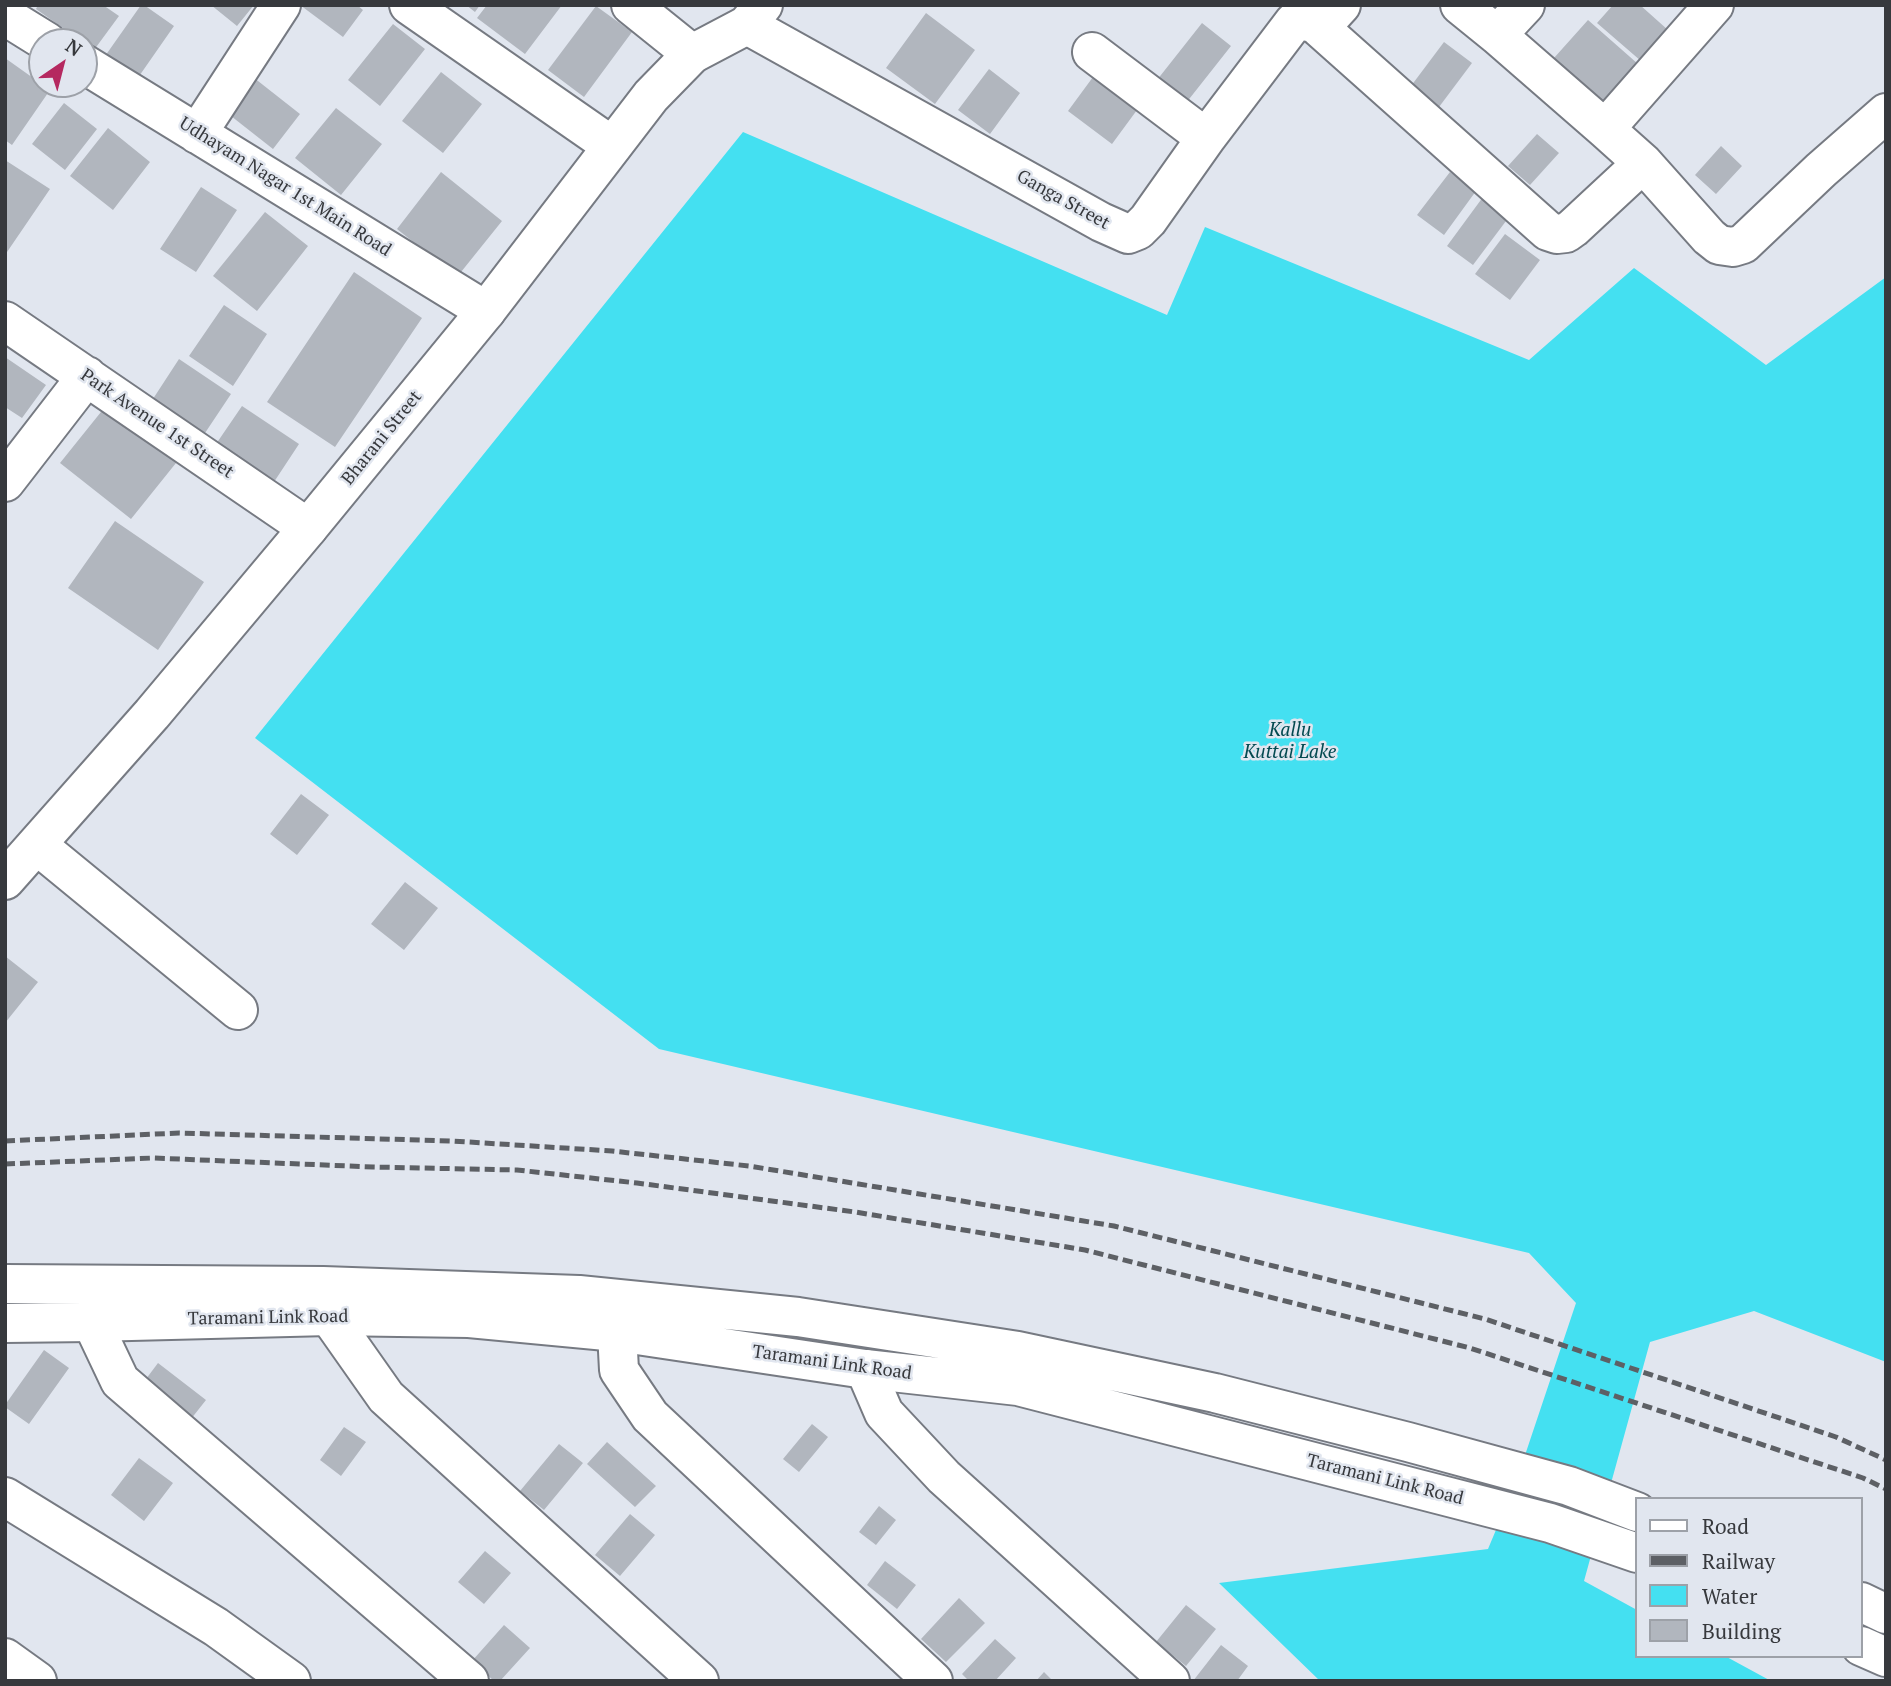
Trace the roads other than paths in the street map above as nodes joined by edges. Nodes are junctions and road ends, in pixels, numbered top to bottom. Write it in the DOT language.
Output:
graph roads {
  1 [pos="11,5"];
  2 [pos="281,5"];
  3 [pos="410,5"];
  4 [pos="1460,5"];
  5 [pos="1525,5"];
  6 [pos="1714,5"];
  7 [pos="655,13"];
  8 [pos="5,15"];
  9 [pos="755,15"];
  10 [pos="1331,16"];
  11 [pos="28,30"];
  12 [pos="1497,35"];
  13 [pos="1092,52"];
  14 [pos="692,54"];
  15 [pos="98,73"];
  16 [pos="1886,113"];
  17 [pos="1605,128"];
  18 [pos="197,134"];
  19 [pos="1206,138"];
  20 [pos="612,146"];
  21 [pos="1643,163"];
  22 [pos="486,311"];
  23 [pos="5,321"];
  24 [pos="87,376"];
  25 [pos="5,482"];
  26 [pos="308,528"];
  27 [pos="37,845"];
  28 [pos="5,880"];
  29 [pos="238,1010"];
  30 [pos="5,1284"];
  31 [pos="329,1316"];
  32 [pos="92,1322"];
  33 [pos="5,1323"];
  34 [pos="617,1332"];
  35 [pos="866,1369"];
  36 [pos="5,1497"];
  37 [pos="1636,1512"];
  38 [pos="1636,1553"];
  39 [pos="1863,1603"];
  40 [pos="1886,1614"];
  41 [pos="1863,1647"];
  42 [pos="1886,1657"];
  43 [pos="5,1658"];
  44 [pos="37,1681"];
  45 [pos="291,1681"];
  46 [pos="469,1681"];
  47 [pos="699,1681"];
  48 [pos="933,1681"];
  49 [pos="1170,1681"];
  1 -- 8 [label="street"];
  2 -- 18 [label="street"];
  3 -- 20 [label="street"];
  4 -- 12 [label="street"];
  5 -- 12 [label="street"];
  6 -- 17 [label="street"];
  7 -- 14 [label="street"];
  8 -- 11 [label="street"];
  9 -- 14 [label="street, Bharani Street"];
  9 -- 19 [label="street, Ganga Street"];
  10 -- 19 [label="street, Ganga Street"];
  10 -- 21 [label="street"];
  12 -- 17 [label="street"];
  13 -- 19 [label="street"];
  14 -- 20 [label="street, Bharani Street"];
  15 -- 18 [label="street, Udhayam Nagar 1st Main Road"];
  16 -- 21 [label="street"];
  17 -- 21 [label="street"];
  18 -- 22 [label="street, Udhayam Nagar 1st Main Road"];
  20 -- 22 [label="street, Bharani Street"];
  22 -- 26 [label="street, Bharani Street"];
  23 -- 24 [label="street, Park Avenue 1st Street"];
  24 -- 25 [label="street"];
  24 -- 26 [label="street, Park Avenue 1st Street"];
  26 -- 27 [label="street, Bharani Street"];
  27 -- 28 [label="street, Bharani Street"];
  27 -- 29 [label="street"];
  30 -- 37 [label="street, Taramani Link Road"];
  31 -- 32 [label="street, Taramani Link Road"];
  31 -- 34 [label="street, Taramani Link Road"];
  31 -- 47 [label="street"];
  32 -- 33 [label="street, Taramani Link Road"];
  32 -- 46 [label="street"];
  34 -- 35 [label="street, Taramani Link Road"];
  34 -- 48 [label="street"];
  35 -- 38 [label="street, Taramani Link Road"];
  35 -- 49 [label="street"];
  36 -- 45 [label="street"];
  39 -- 40 [label="street"];
  41 -- 42 [label="street"];
  43 -- 44 [label="street"];
}
